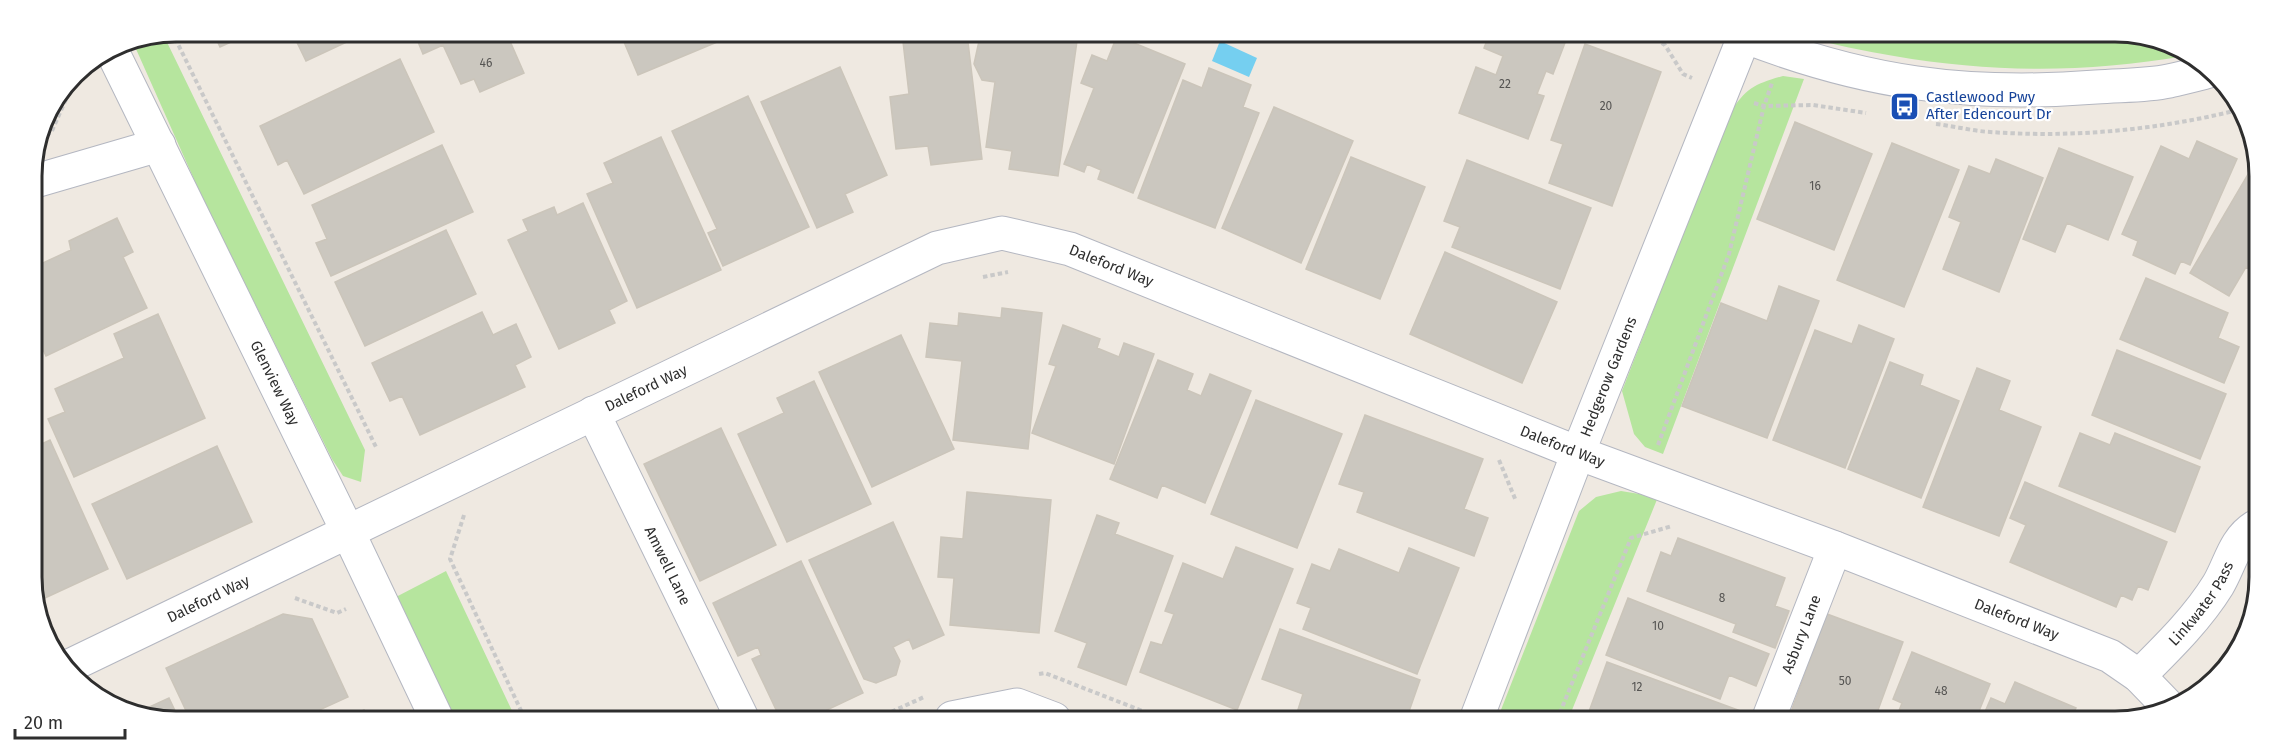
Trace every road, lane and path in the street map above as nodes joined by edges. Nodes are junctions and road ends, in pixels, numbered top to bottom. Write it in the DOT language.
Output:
graph roads {
  1 [pos="177,42"];
  2 [pos="1740,42"];
  3 [pos="1760,42"];
  4 [pos="115,57"];
  5 [pos="2201,73"];
  6 [pos="1773,79"];
  7 [pos="66,100"];
  8 [pos="49,134"];
  9 [pos="159,145"];
  10 [pos="42,179"];
  11 [pos="1016,271"];
  12 [pos="972,279"];
  13 [pos="593,413"];
  14 [pos="1658,445"];
  15 [pos="376,447"];
  16 [pos="1578,453"];
  17 [pos="1497,456"];
  18 [pos="1516,501"];
  19 [pos="465,512"];
  20 [pos="2249,531"];
  21 [pos="348,532"];
  22 [pos="1631,538"];
  23 [pos="1835,548"];
  24 [pos="378,594"];
  25 [pos="285,595"];
  26 [pos="74,664"];
  27 [pos="2139,676"];
  28 [pos="2164,701"];
  29 [pos="433,711"];
  30 [pos="521,711"];
  31 [pos="738,711"];
  32 [pos="987,711"];
  33 [pos="1033,711"];
  34 [pos="1479,711"];
  35 [pos="1561,711"];
  36 [pos="1772,711"];
  1 -- 15 [label="path"];
  2 -- 16 [label="street, Hedgerow Gardens"];
  3 -- 5 [label="street"];
  4 -- 9 [label="street, Glenview Way"];
  6 -- 14 [label="path"];
  7 -- 8 [label="path"];
  9 -- 10 [label="street"];
  9 -- 21 [label="street, Glenview Way"];
  11 -- 12 [label="path"];
  13 -- 16 [label="street, Daleford Way"];
  13 -- 21 [label="street, Daleford Way"];
  13 -- 31 [label="street, Amwell Lane"];
  16 -- 23 [label="street, Daleford Way"];
  16 -- 34 [label="street, Hedgerow Gardens"];
  17 -- 18 [label="path"];
  19 -- 30 [label="path"];
  20 -- 27 [label="street, Linkwater Pass"];
  21 -- 24 [label="street, Glenview Way"];
  21 -- 26 [label="street, Daleford Way"];
  22 -- 35 [label="path"];
  23 -- 27 [label="street, Daleford Way"];
  23 -- 36 [label="street, Asbury Lane"];
  24 -- 25 [label="path"];
  24 -- 29 [label="street, Glenview Way"];
  27 -- 28 [label="street, Daleford Way"];
  32 -- 33 [label="street"];
}
